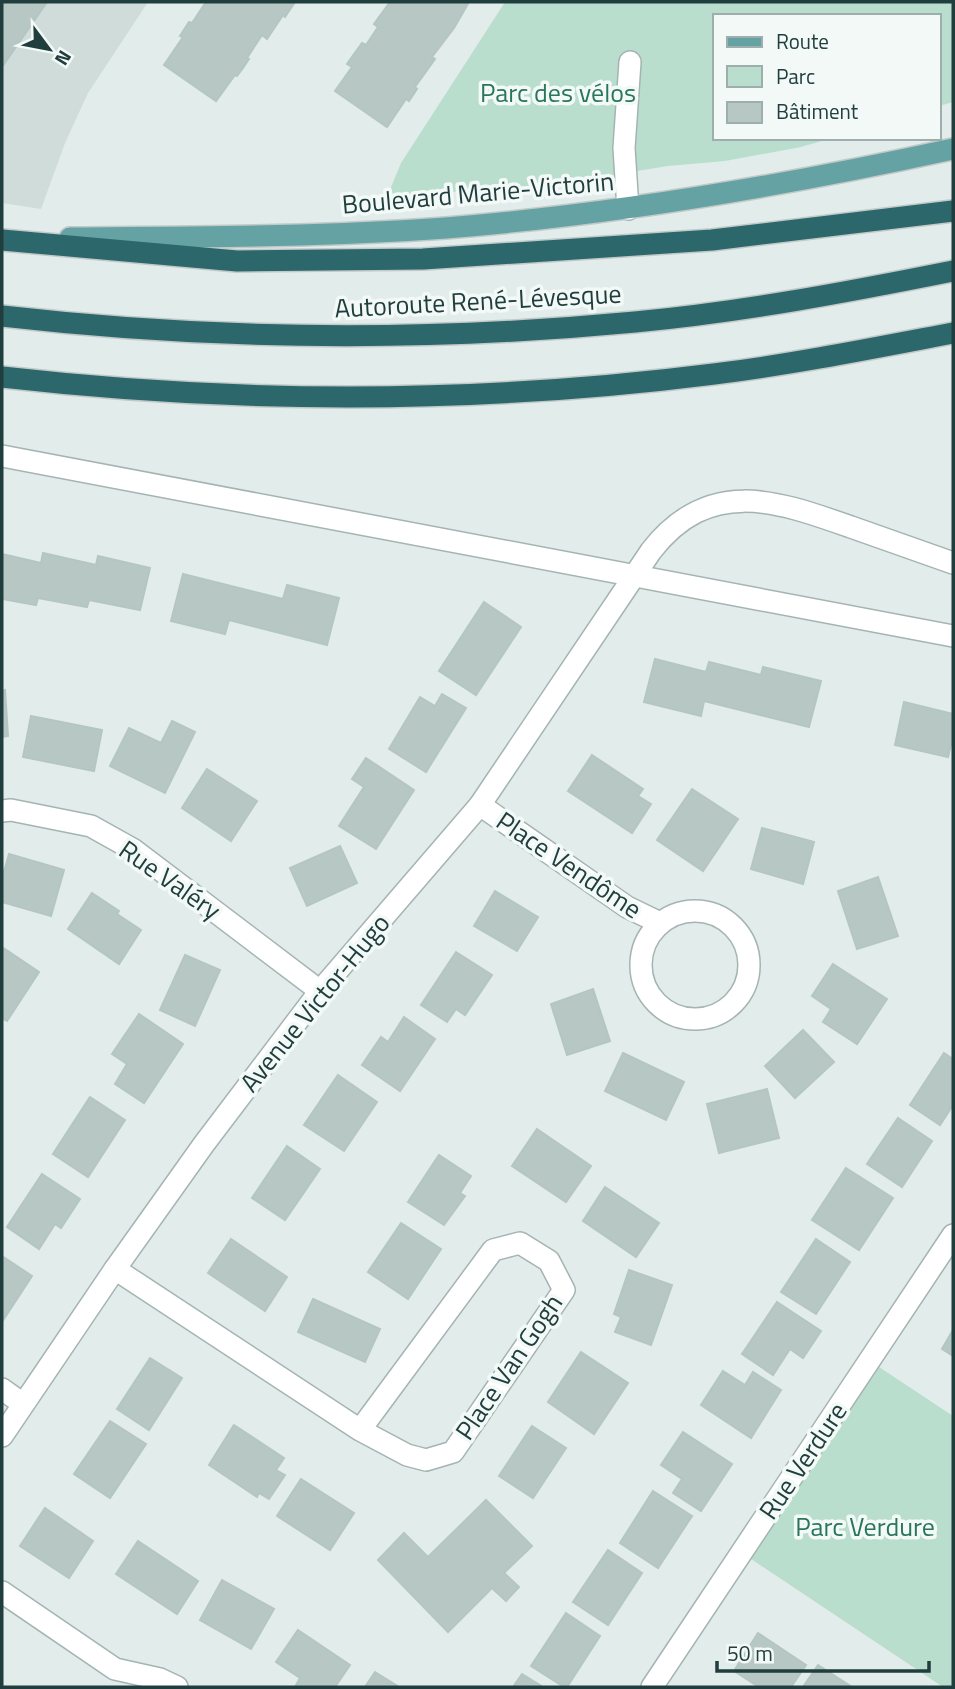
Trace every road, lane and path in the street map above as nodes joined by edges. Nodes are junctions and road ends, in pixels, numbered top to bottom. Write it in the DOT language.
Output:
graph roads {
  1 [pos="631,62"];
  2 [pos="953,149"];
  3 [pos="628,209"];
  4 [pos="953,211"];
  5 [pos="2,240"];
  6 [pos="953,271"];
  7 [pos="2,316"];
  8 [pos="953,333"];
  9 [pos="2,377"];
  10 [pos="2,456"];
  11 [pos="953,563"];
  12 [pos="636,576"];
  13 [pos="953,636"];
  14 [pos="480,805"];
  15 [pos="2,811"];
  16 [pos="660,923"];
  17 [pos="320,991"];
  18 [pos="953,1235"];
  19 [pos="115,1269"];
  20 [pos="2,1390"];
  21 [pos="23,1404"];
  22 [pos="360,1430"];
  23 [pos="2,1436"];
  24 [pos="2,1592"];
  25 [pos="118,1678"];
  26 [pos="177,1687"];
  27 [pos="652,1687"];
  1 -- 3 [label="street"];
  2 -- 3 [label="main road, Boulevard Marie-Victorin"];
  3 -- 5 [label="main road, Boulevard Marie-Victorin"];
  4 -- 5 [label="highway"];
  6 -- 7 [label="highway, Autoroute René-Lévesque"];
  8 -- 9 [label="highway"];
  10 -- 12 [label="street"];
  11 -- 12 [label="street"];
  12 -- 13 [label="street"];
  12 -- 14 [label="street, Avenue Victor-Hugo"];
  14 -- 16 [label="street, Place Vendôme"];
  14 -- 17 [label="street, Avenue Victor-Hugo"];
  15 -- 17 [label="street, Rue Valéry"];
  16 -- 16 [label="street, Place Vendôme"];
  17 -- 19 [label="street, Avenue Victor-Hugo"];
  18 -- 27 [label="street, Rue Verdure"];
  19 -- 21 [label="street, Avenue Victor-Hugo"];
  19 -- 22 [label="street, Place Van Gogh"];
  20 -- 21 [label="street"];
  21 -- 23 [label="street, Avenue Victor-Hugo"];
  22 -- 22 [label="street, Place Van Gogh"];
  24 -- 25 [label="street"];
  25 -- 26 [label="street"];
}
